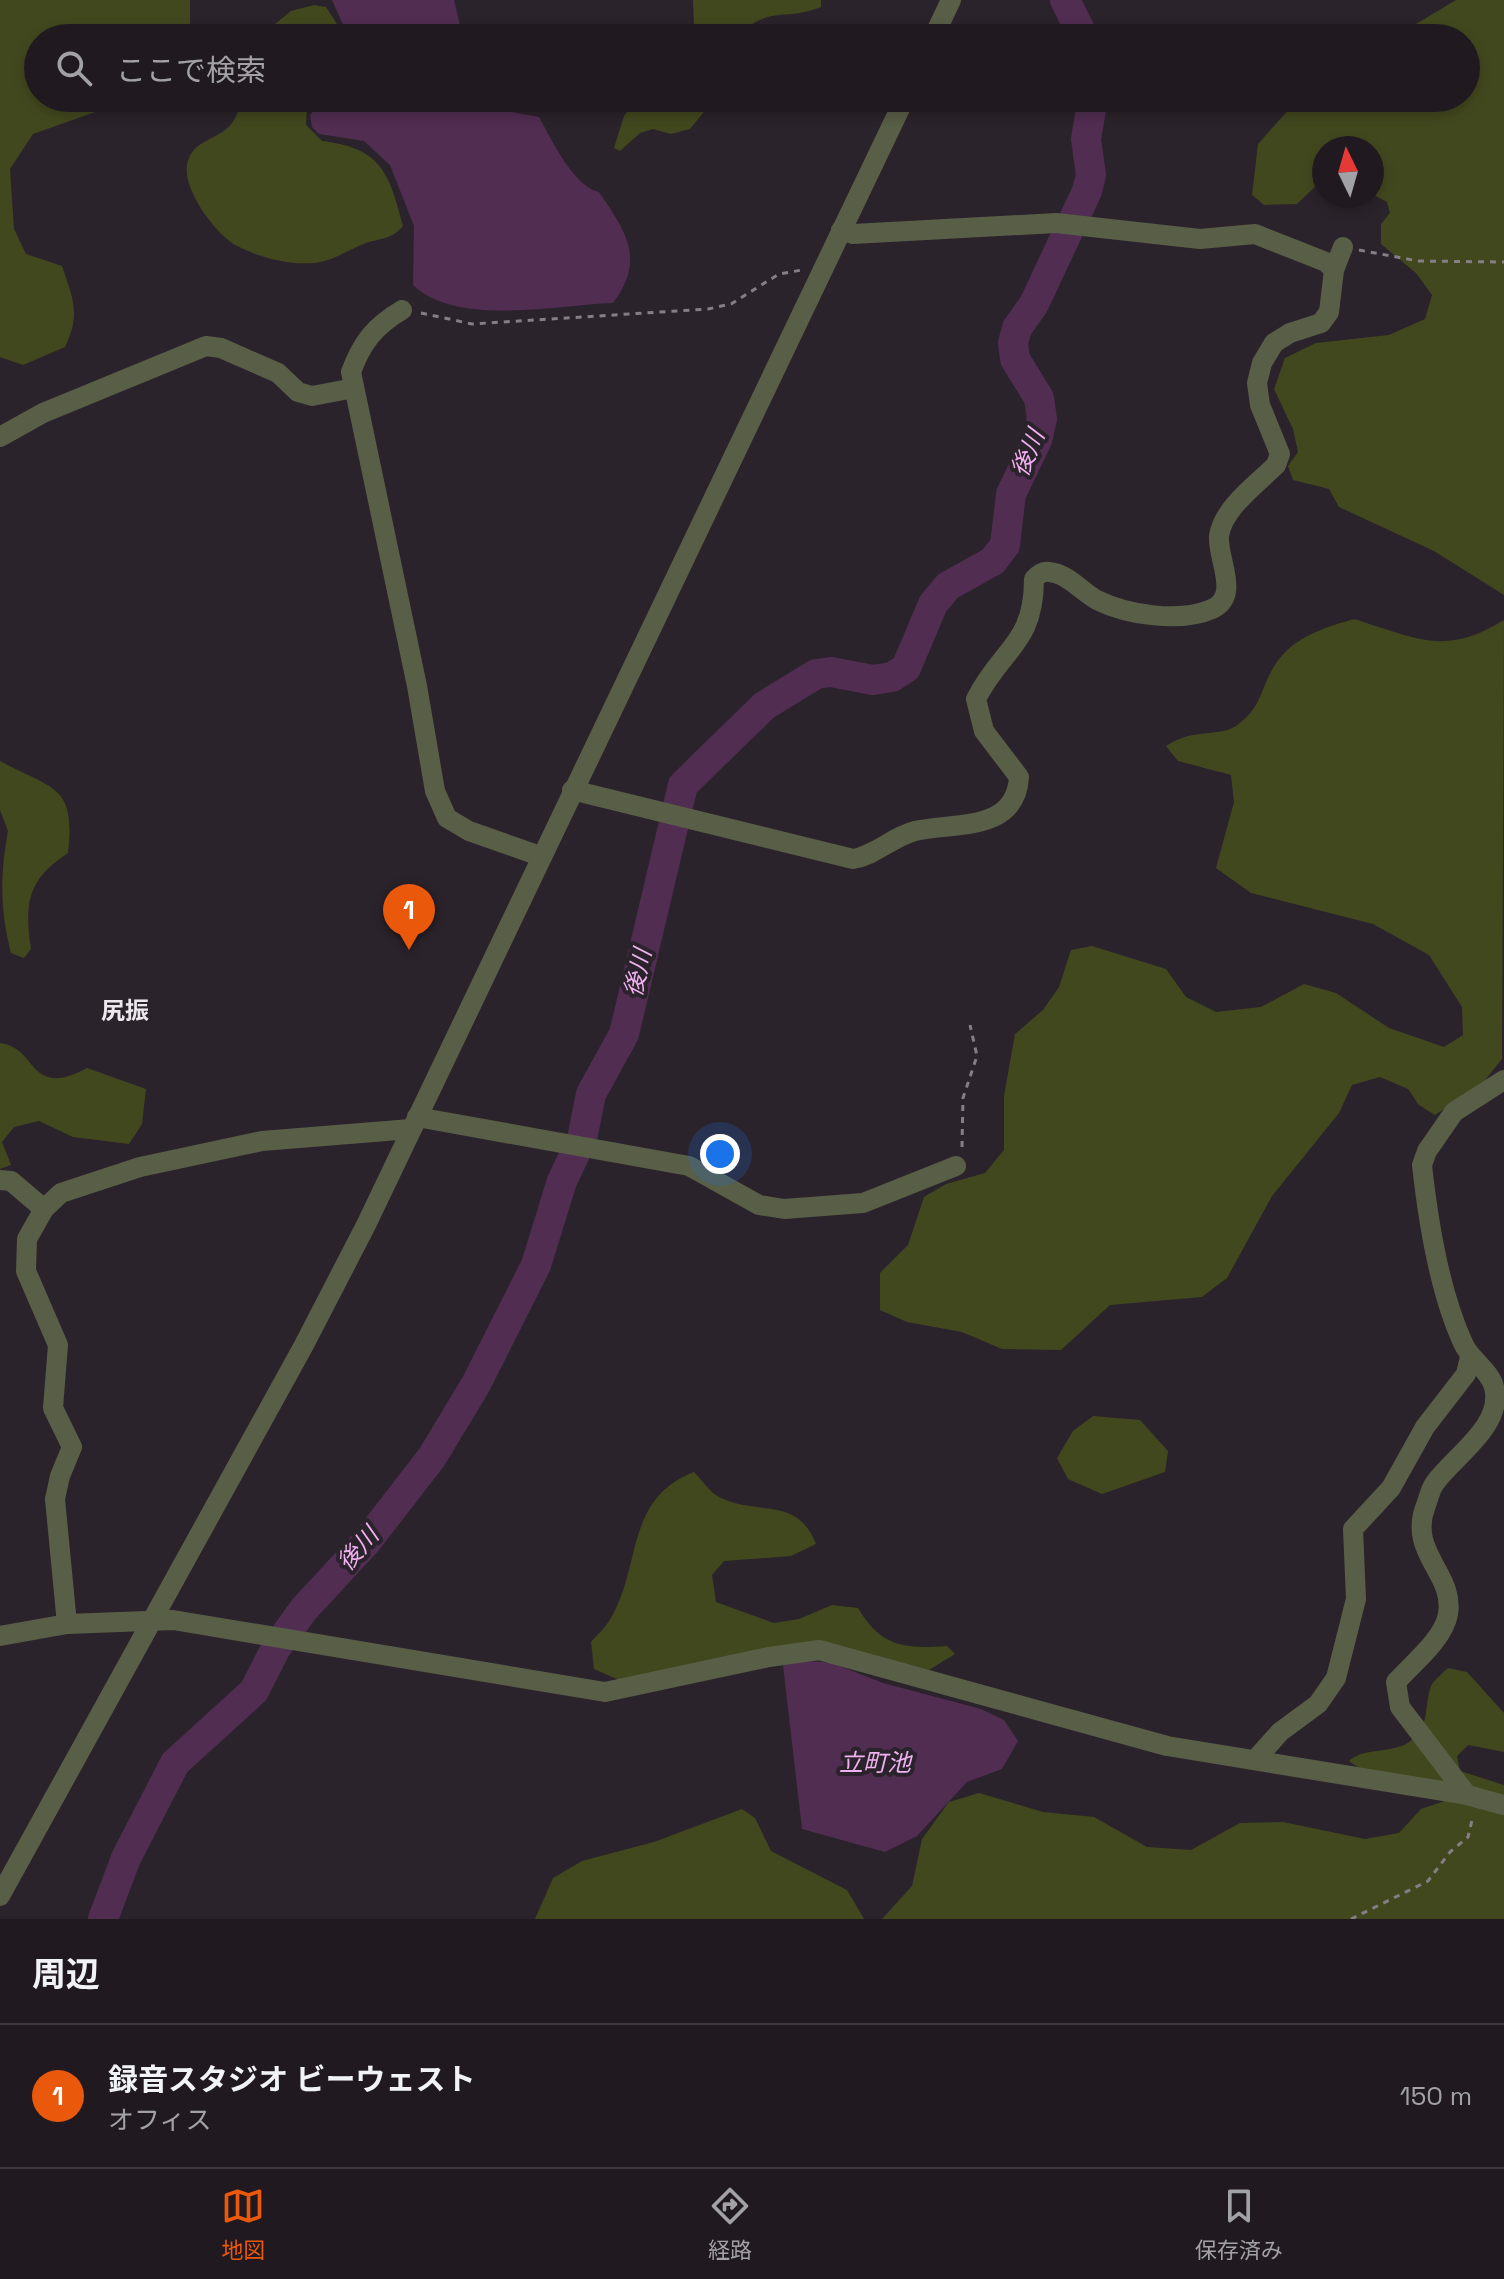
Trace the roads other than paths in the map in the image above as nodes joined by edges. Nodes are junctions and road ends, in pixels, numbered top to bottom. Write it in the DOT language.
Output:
graph roads {
  1 [pos="951,0"];
  2 [pos="940,24"];
  3 [pos="898,112"];
  4 [pos="841,230"];
  5 [pos="1343,247"];
  6 [pos="1334,270"];
  7 [pos="402,310"];
  8 [pos="354,388"];
  9 [pos="0,437"];
  10 [pos="572,790"];
  11 [pos="540,856"];
  12 [pos="1504,1080"];
  13 [pos="414,1123"];
  14 [pos="956,1166"];
  15 [pos="0,1180"];
  16 [pos="44,1209"];
  17 [pos="1470,1357"];
  18 [pos="153,1618"];
  19 [pos="67,1624"];
  20 [pos="0,1636"];
  21 [pos="1255,1760"];
  22 [pos="1467,1795"];
  23 [pos="1504,1805"];
  24 [pos="0,1896"];
  1 -- 2 [label="street"];
  3 -- 4 [label="street"];
  4 -- 6 [label="street"];
  4 -- 10 [label="street"];
  5 -- 6 [label="street"];
  6 -- 10 [label="street"];
  7 -- 8 [label="street"];
  8 -- 9 [label="street"];
  8 -- 11 [label="street"];
  10 -- 11 [label="street"];
  11 -- 13 [label="street"];
  12 -- 17 [label="street"];
  13 -- 14 [label="street"];
  13 -- 16 [label="street"];
  13 -- 18 [label="street"];
  15 -- 16 [label="street"];
  16 -- 19 [label="street"];
  17 -- 21 [label="street"];
  17 -- 22 [label="street"];
  18 -- 19 [label="street"];
  18 -- 21 [label="street"];
  18 -- 24 [label="street"];
  19 -- 20 [label="street"];
  21 -- 22 [label="street"];
  22 -- 23 [label="street"];
}
